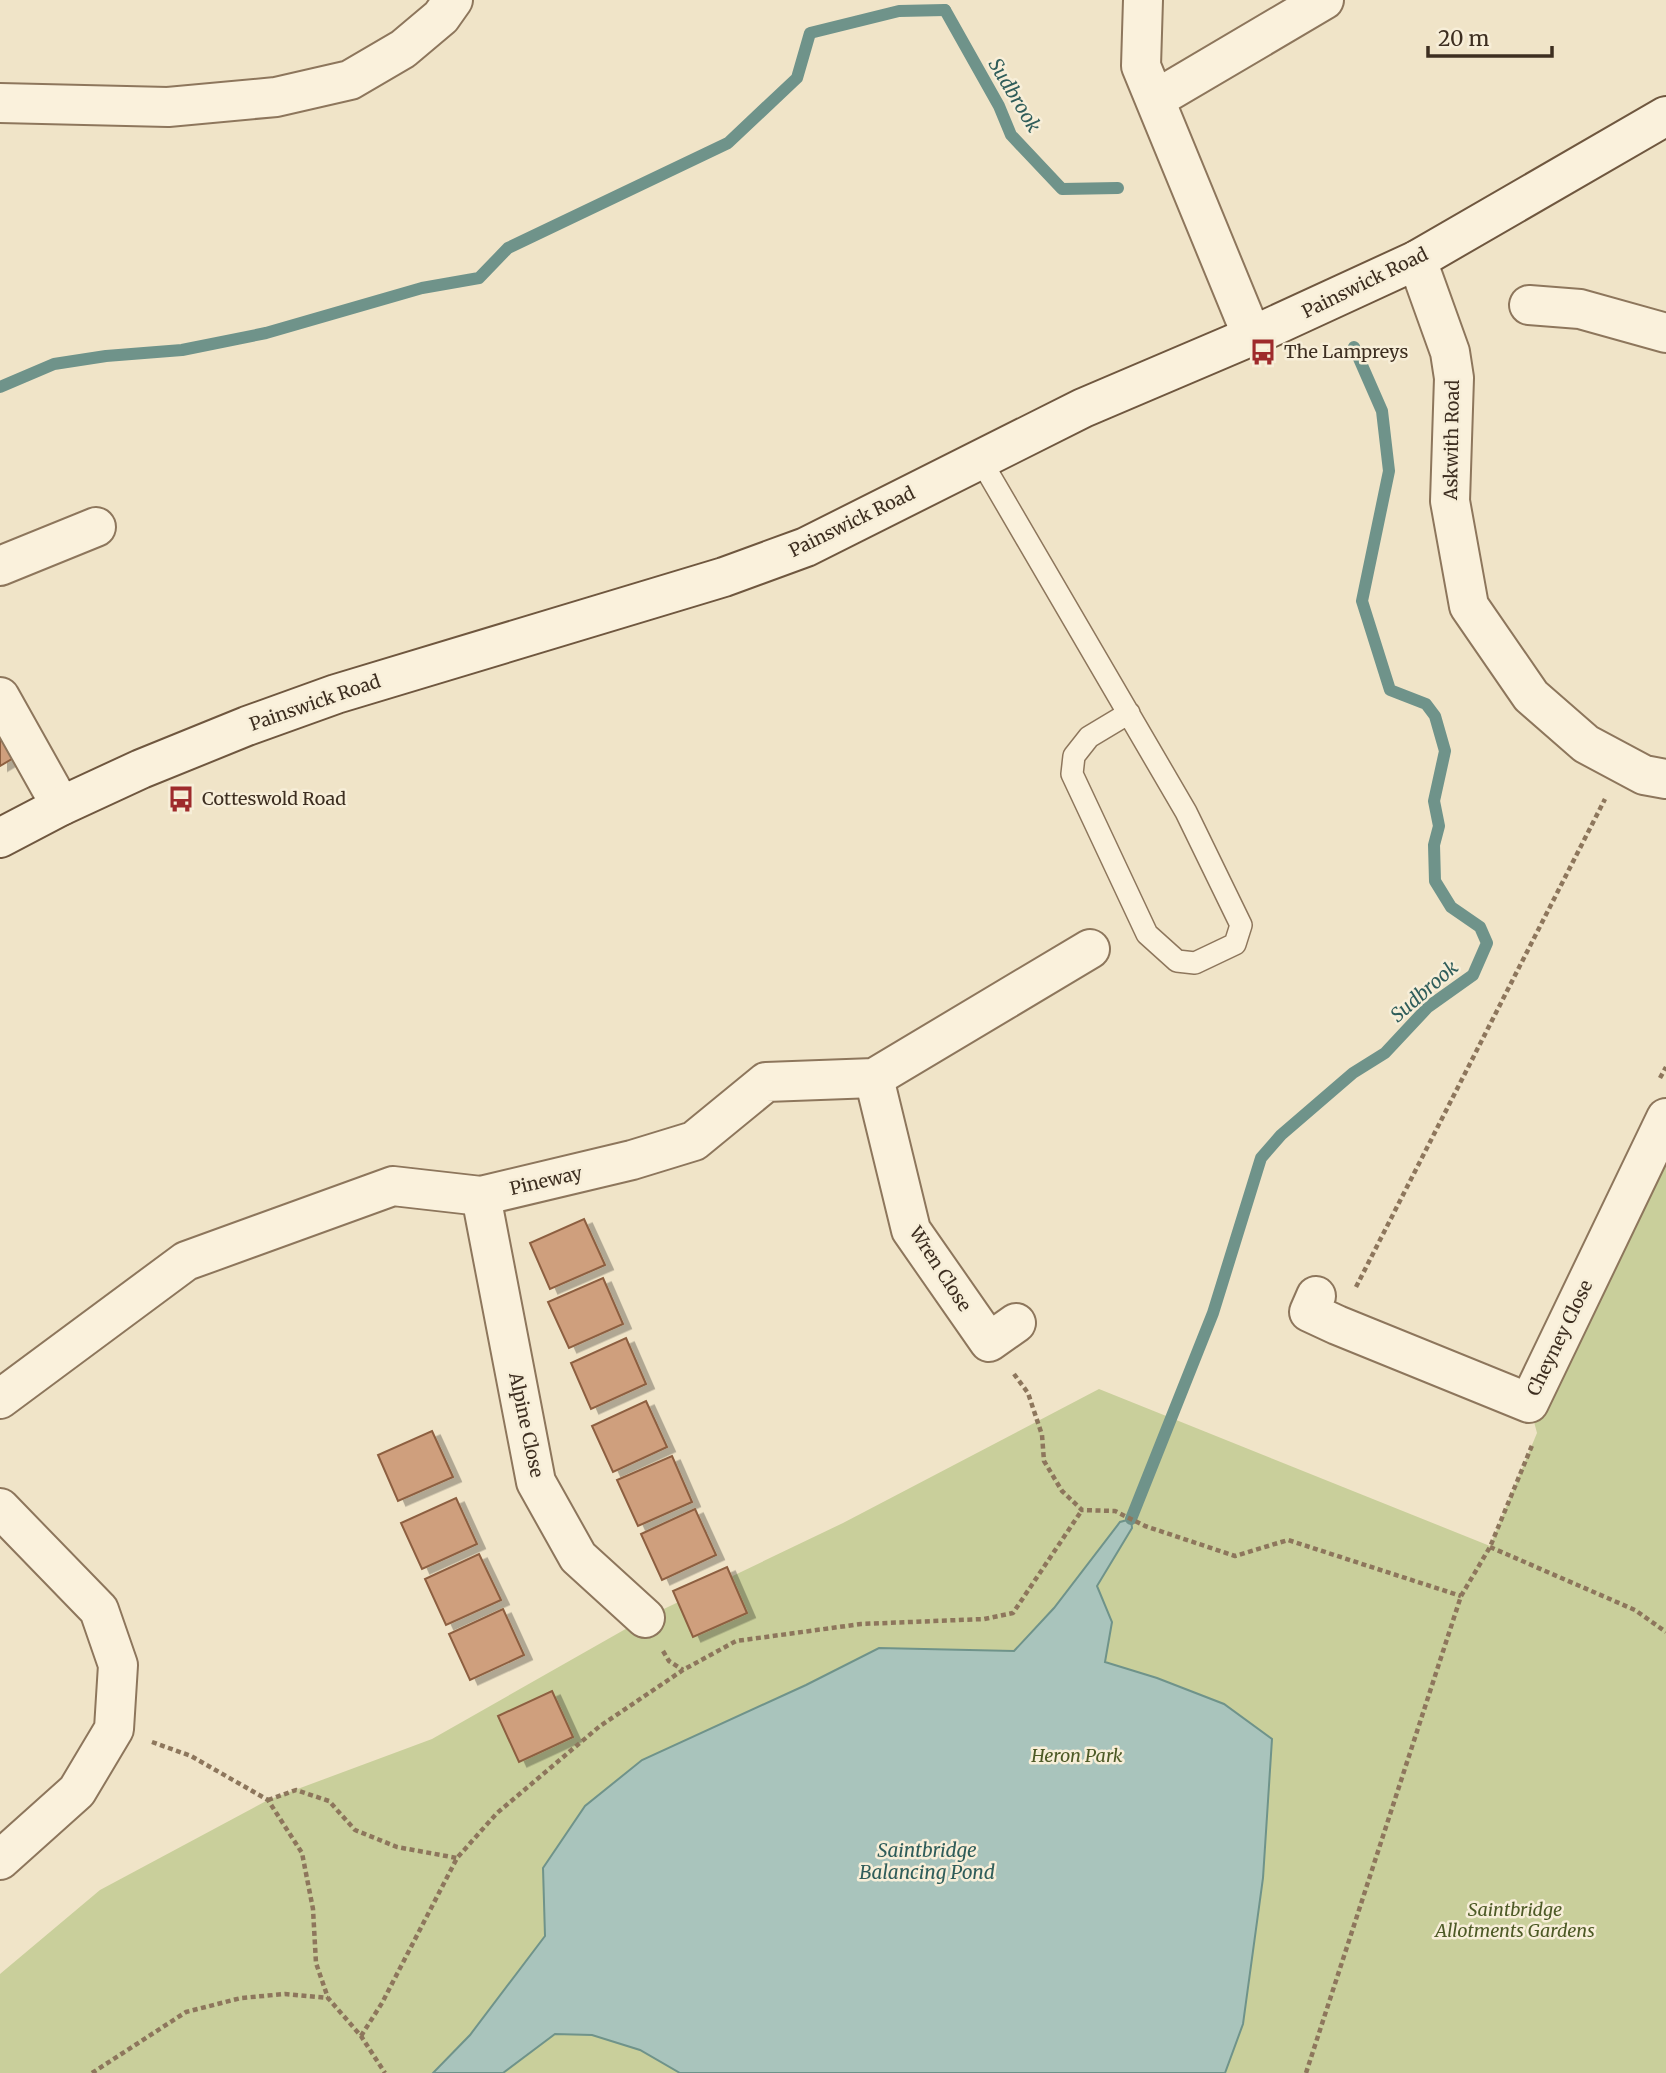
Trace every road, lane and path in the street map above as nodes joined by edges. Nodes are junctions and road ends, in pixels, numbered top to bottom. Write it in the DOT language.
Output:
graph roads {
  1 [pos="453,0"];
  2 [pos="1143,0"];
  3 [pos="1324,0"];
  4 [pos="1156,99"];
  5 [pos="0,103"];
  6 [pos="1666,116"];
  7 [pos="1417,260"];
  8 [pos="1529,305"];
  9 [pos="1252,336"];
  10 [pos="1664,342"];
  11 [pos="981,459"];
  12 [pos="96,527"];
  13 [pos="0,566"];
  14 [pos="0,697"];
  15 [pos="1129,713"];
  16 [pos="1655,777"];
  17 [pos="61,806"];
  18 [pos="0,838"];
  19 [pos="1090,949"];
  20 [pos="1666,1067"];
  21 [pos="874,1078"];
  22 [pos="1660,1079"];
  23 [pos="1666,1118"];
  24 [pos="481,1196"];
  25 [pos="1326,1310"];
  26 [pos="1002,1332"];
  27 [pos="0,1399"];
  28 [pos="1537,1433"];
  29 [pos="0,1508"];
  30 [pos="1082,1510"];
  31 [pos="1490,1547"];
  32 [pos="1461,1596"];
  33 [pos="645,1618"];
  34 [pos="1666,1632"];
  35 [pos="114,1729"];
  36 [pos="268,1800"];
  37 [pos="457,1858"];
  38 [pos="0,1860"];
  39 [pos="328,1998"];
  40 [pos="361,2036"];
  41 [pos="92,2073"];
  42 [pos="385,2073"];
  43 [pos="1306,2073"];
  1 -- 5 [label="street"];
  2 -- 4 [label="street"];
  3 -- 4 [label="street"];
  4 -- 9 [label="street"];
  6 -- 7 [label="street, Painswick Road"];
  7 -- 9 [label="street, Painswick Road"];
  7 -- 16 [label="street, Askwith Road"];
  8 -- 10 [label="street"];
  9 -- 11 [label="street, Painswick Road"];
  11 -- 15 [label="lane"];
  11 -- 17 [label="street, Painswick Road"];
  12 -- 13 [label="street"];
  14 -- 17 [label="street"];
  15 -- 15 [label="lane"];
  16 -- 25 [label="path"];
  17 -- 18 [label="street, Painswick Road"];
  19 -- 21 [label="street, Pineway"];
  20 -- 22 [label="path"];
  21 -- 24 [label="street, Pineway"];
  21 -- 26 [label="street, Wren Close"];
  23 -- 25 [label="street, Cheyney Close"];
  24 -- 27 [label="street, Pineway"];
  24 -- 33 [label="street, Alpine Close"];
  26 -- 30 [label="path"];
  28 -- 31 [label="path"];
  29 -- 35 [label="street"];
  30 -- 32 [label="path"];
  30 -- 37 [label="path"];
  31 -- 32 [label="path"];
  31 -- 34 [label="path"];
  32 -- 43 [label="path"];
  35 -- 36 [label="path"];
  35 -- 38 [label="street"];
  36 -- 37 [label="path"];
  36 -- 39 [label="path"];
  37 -- 40 [label="path"];
  39 -- 40 [label="path"];
  39 -- 41 [label="path"];
  40 -- 42 [label="path"];
}
